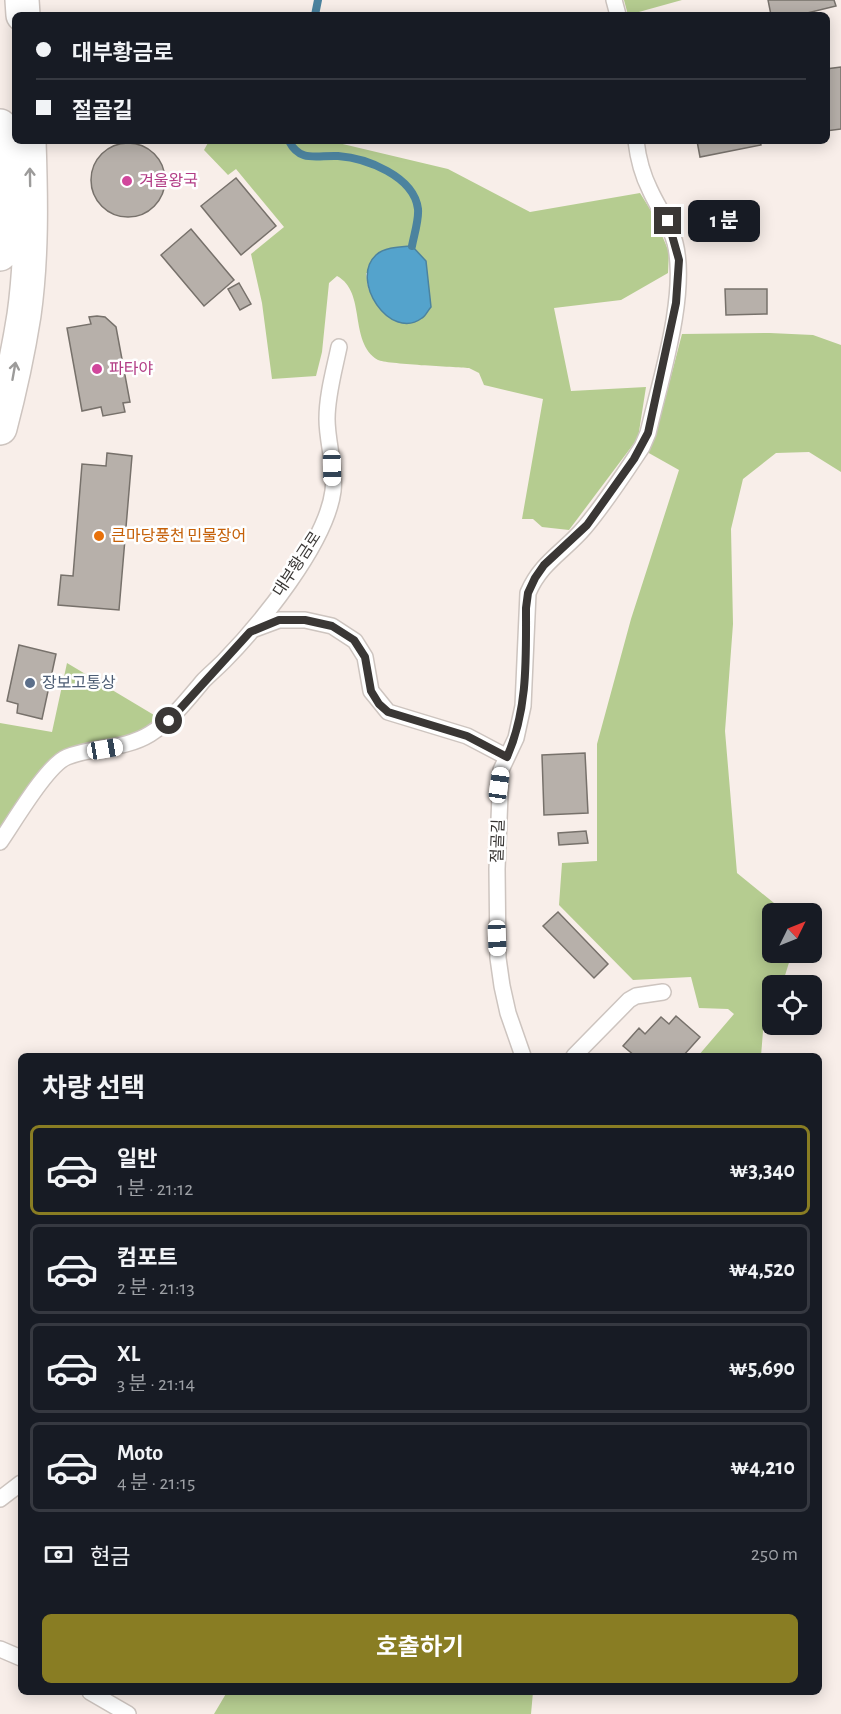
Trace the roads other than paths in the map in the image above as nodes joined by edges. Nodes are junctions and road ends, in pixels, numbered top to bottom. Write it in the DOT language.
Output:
graph roads {
  1 [pos="0,126"];
  2 [pos="29,144"];
  3 [pos="637,144"];
  4 [pos="0,255"];
  5 [pos="339,348"];
  6 [pos="0,428"];
  7 [pos="250,632"];
  8 [pos="507,757"];
  9 [pos="0,842"];
  10 [pos="663,992"];
  11 [pos="522,1053"];
  12 [pos="577,1053"];
  13 [pos="18,1485"];
  14 [pos="0,1499"];
  15 [pos="0,1649"];
  16 [pos="18,1657"];
  17 [pos="112,1697"];
  18 [pos="129,1714"];
  1 -- 4 [label="main road"];
  6 -- 2 [label="main road, one-way"];
  3 -- 8 [label="lane, 절골길"];
  5 -- 7 [label="lane, 대부황금로"];
  7 -- 8 [label="lane, 대부황금로"];
  7 -- 9 [label="lane, 대부황금로"];
  8 -- 11 [label="lane, 절골길"];
  10 -- 12 [label="lane"];
  13 -- 14 [label="lane"];
  15 -- 16 [label="lane"];
  17 -- 18 [label="lane"];
}
